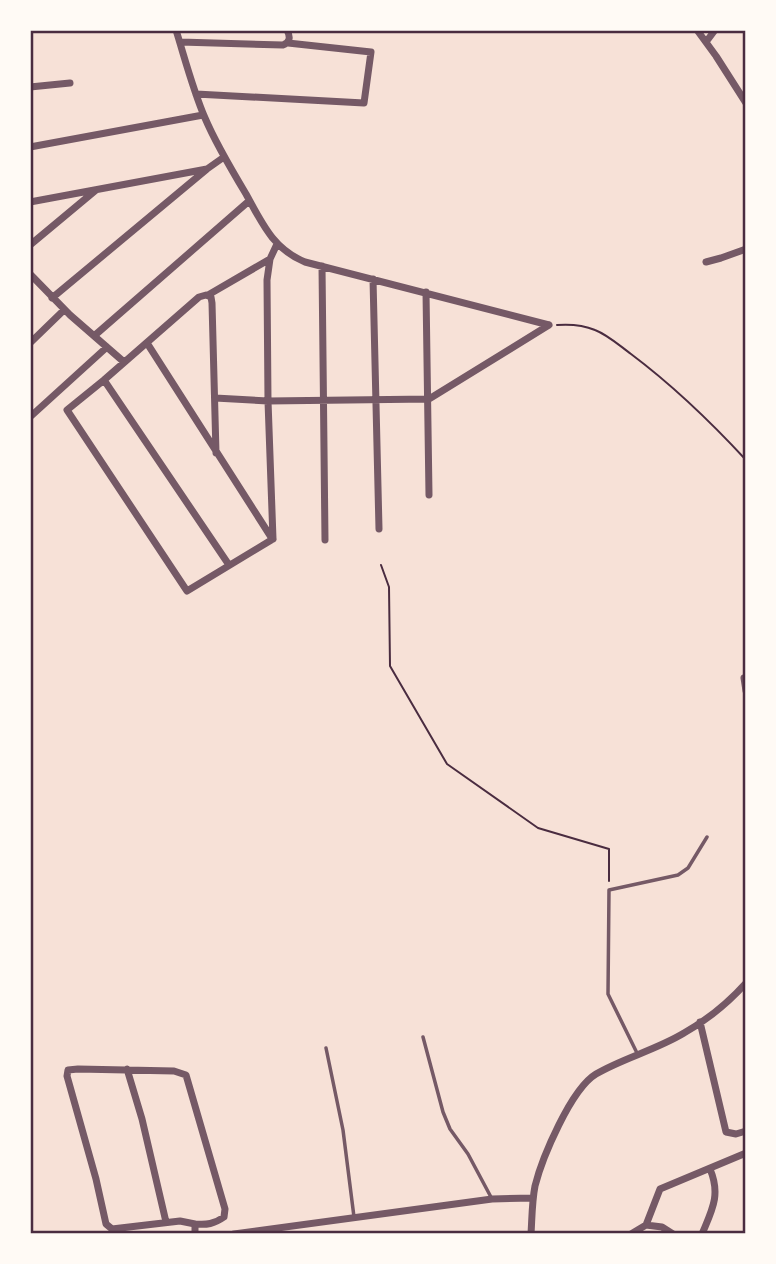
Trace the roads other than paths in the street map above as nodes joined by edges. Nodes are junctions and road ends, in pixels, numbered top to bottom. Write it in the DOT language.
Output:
graph roads {
  1 [pos="176,30"];
  2 [pos="287,30"];
  3 [pos="697,30"];
  4 [pos="715,30"];
  5 [pos="706,42"];
  6 [pos="180,43"];
  7 [pos="288,43"];
  8 [pos="70,83"];
  9 [pos="30,87"];
  10 [pos="196,94"];
  11 [pos="746,103"];
  12 [pos="204,115"];
  13 [pos="30,147"];
  14 [pos="224,158"];
  15 [pos="207,169"];
  16 [pos="97,190"];
  17 [pos="249,201"];
  18 [pos="30,202"];
  19 [pos="277,244"];
  20 [pos="30,245"];
  21 [pos="746,248"];
  22 [pos="270,259"];
  23 [pos="706,262"];
  24 [pos="321,266"];
  25 [pos="30,274"];
  26 [pos="373,279"];
  27 [pos="426,292"];
  28 [pos="208,295"];
  29 [pos="52,298"];
  30 [pos="65,310"];
  31 [pos="94,336"];
  32 [pos="30,343"];
  33 [pos="147,343"];
  34 [pos="107,347"];
  35 [pos="124,362"];
  36 [pos="104,380"];
  37 [pos="215,398"];
  38 [pos="429,399"];
  39 [pos="323,400"];
  40 [pos="376,400"];
  41 [pos="268,401"];
  42 [pos="30,417"];
  43 [pos="216,453"];
  44 [pos="429,495"];
  45 [pos="379,530"];
  46 [pos="273,540"];
  47 [pos="325,540"];
  48 [pos="229,565"];
  49 [pos="744,678"];
  50 [pos="746,691"];
  51 [pos="707,836"];
  52 [pos="746,983"];
  53 [pos="700,1022"];
  54 [pos="423,1037"];
  55 [pos="326,1048"];
  56 [pos="638,1055"];
  57 [pos="127,1069"];
  58 [pos="746,1131"];
  59 [pos="746,1153"];
  60 [pos="710,1169"];
  61 [pos="533,1198"];
  62 [pos="492,1199"];
  63 [pos="354,1217"];
  64 [pos="166,1222"];
  65 [pos="195,1224"];
  66 [pos="646,1225"];
  67 [pos="195,1234"];
  68 [pos="234,1234"];
  69 [pos="531,1234"];
  70 [pos="631,1234"];
  71 [pos="673,1234"];
  72 [pos="702,1234"];
  1 -- 6 [label="street"];
  2 -- 7 [label="street"];
  3 -- 5 [label="street"];
  4 -- 5 [label="street"];
  5 -- 11 [label="street"];
  6 -- 7 [label="street"];
  6 -- 10 [label="street"];
  7 -- 10 [label="street"];
  8 -- 9 [label="street"];
  10 -- 12 [label="street"];
  12 -- 13 [label="street"];
  12 -- 14 [label="street"];
  14 -- 15 [label="street"];
  14 -- 17 [label="street"];
  15 -- 16 [label="street"];
  15 -- 29 [label="street"];
  16 -- 18 [label="street"];
  16 -- 20 [label="street"];
  17 -- 19 [label="street"];
  17 -- 31 [label="street"];
  19 -- 22 [label="street"];
  19 -- 24 [label="street"];
  21 -- 23 [label="street"];
  22 -- 28 [label="street"];
  22 -- 41 [label="street"];
  24 -- 26 [label="street"];
  24 -- 39 [label="street"];
  25 -- 29 [label="street"];
  26 -- 27 [label="street"];
  26 -- 40 [label="street"];
  27 -- 38 [label="street"];
  27 -- 38 [label="street"];
  28 -- 33 [label="street"];
  28 -- 37 [label="street"];
  29 -- 30 [label="street"];
  30 -- 31 [label="street"];
  30 -- 32 [label="street"];
  31 -- 34 [label="street"];
  33 -- 35 [label="street"];
  33 -- 43 [label="street"];
  34 -- 35 [label="street"];
  34 -- 42 [label="street"];
  35 -- 36 [label="street"];
  36 -- 48 [label="street"];
  36 -- 48 [label="street"];
  37 -- 41 [label="street"];
  37 -- 43 [label="street"];
  38 -- 40 [label="street"];
  38 -- 44 [label="street"];
  39 -- 40 [label="street"];
  39 -- 41 [label="street"];
  39 -- 47 [label="street"];
  40 -- 45 [label="street"];
  41 -- 46 [label="street"];
  43 -- 46 [label="street"];
  46 -- 48 [label="street"];
  49 -- 50 [label="street"];
  51 -- 56 [label="lane"];
  52 -- 53 [label="street"];
  53 -- 56 [label="street"];
  53 -- 58 [label="street"];
  54 -- 62 [label="lane"];
  55 -- 63 [label="lane"];
  56 -- 61 [label="street"];
  57 -- 64 [label="street"];
  57 -- 64 [label="street"];
  57 -- 65 [label="street"];
  59 -- 60 [label="street"];
  60 -- 66 [label="street"];
  60 -- 72 [label="street"];
  61 -- 62 [label="street"];
  61 -- 69 [label="street"];
  62 -- 63 [label="street"];
  63 -- 68 [label="street"];
  64 -- 65 [label="street"];
  65 -- 67 [label="street"];
  66 -- 70 [label="street"];
  66 -- 71 [label="street"];
}
